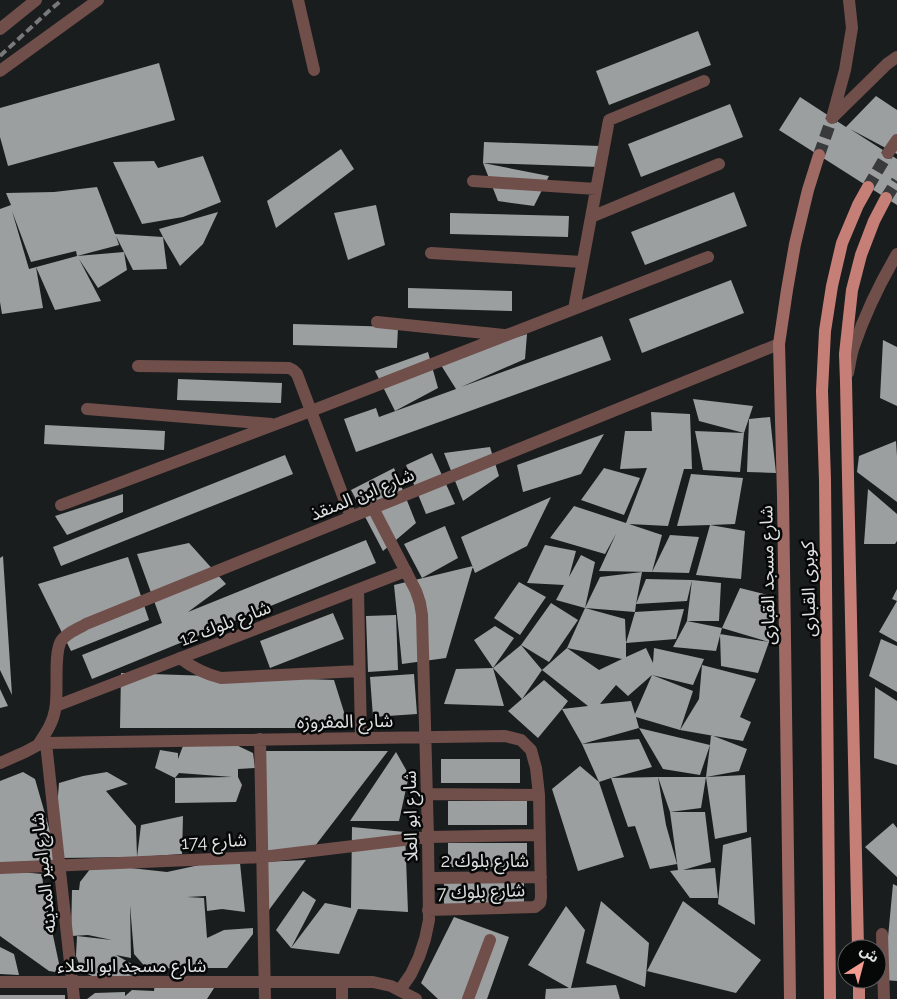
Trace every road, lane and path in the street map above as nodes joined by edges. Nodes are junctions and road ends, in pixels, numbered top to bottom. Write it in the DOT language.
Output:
graph roads {
  1 [pos="36,0"];
  2 [pos="98,0"];
  3 [pos="298,0"];
  4 [pos="849,0"];
  5 [pos="0,29"];
  6 [pos="897,57"];
  7 [pos="314,70"];
  8 [pos="0,71"];
  9 [pos="704,81"];
  10 [pos="897,140"];
  11 [pos="888,153"];
  12 [pos="819,155"];
  13 [pos="719,164"];
  14 [pos="473,181"];
  15 [pos="868,187"];
  16 [pos="596,189"];
  17 [pos="886,198"];
  18 [pos="591,217"];
  19 [pos="430,253"];
  20 [pos="897,254"];
  21 [pos="708,258"];
  22 [pos="582,262"];
  23 [pos="574,310"];
  24 [pos="377,322"];
  25 [pos="506,335"];
  26 [pos="779,344"];
  27 [pos="138,366"];
  28 [pos="846,382"];
  29 [pos="86,409"];
  30 [pos="311,411"];
  31 [pos="275,425"];
  32 [pos="61,506"];
  33 [pos="373,508"];
  34 [pos="351,517"];
  35 [pos="406,571"];
  36 [pos="358,590"];
  37 [pos="180,658"];
  38 [pos="359,671"];
  39 [pos="56,706"];
  40 [pos="425,737"];
  41 [pos="361,738"];
  42 [pos="260,739"];
  43 [pos="42,744"];
  44 [pos="0,763"];
  45 [pos="427,794"];
  46 [pos="538,795"];
  47 [pos="540,835"];
  48 [pos="428,837"];
  49 [pos="262,857"];
  50 [pos="60,866"];
  51 [pos="0,868"];
  52 [pos="541,877"];
  53 [pos="429,878"];
  54 [pos="535,907"];
  55 [pos="428,910"];
  56 [pos="882,934"];
  57 [pos="858,939"];
  58 [pos="490,940"];
  59 [pos="0,982"];
  60 [pos="72,982"];
  61 [pos="264,982"];
  62 [pos="342,982"];
  63 [pos="400,990"];
  64 [pos="74,999"];
  65 [pos="265,999"];
  66 [pos="342,999"];
  67 [pos="416,999"];
  68 [pos="468,999"];
  69 [pos="790,999"];
  70 [pos="830,999"];
  71 [pos="884,999"];
  1 -- 5 [label="street"];
  2 -- 8 [label="street"];
  3 -- 7 [label="street"];
  4 -- 6 [label="street"];
  9 -- 16 [label="street"];
  10 -- 11 [label="street"];
  12 -- 26 [label="street, شارع مسجد القبارى"];
  13 -- 18 [label="street"];
  14 -- 16 [label="street"];
  15 -- 70 [label="main road, كوبرى القبارى"];
  16 -- 18 [label="street"];
  17 -- 28 [label="main road"];
  18 -- 22 [label="street"];
  19 -- 22 [label="street"];
  20 -- 28 [label="street"];
  21 -- 23 [label="street"];
  22 -- 23 [label="street"];
  23 -- 25 [label="street"];
  24 -- 25 [label="street"];
  25 -- 30 [label="street"];
  26 -- 33 [label="street, شارع ابن المنقذ"];
  26 -- 69 [label="street, شارع مسجد القبارى"];
  27 -- 30 [label="street"];
  28 -- 57 [label="main road"];
  29 -- 31 [label="street"];
  30 -- 31 [label="street"];
  30 -- 34 [label="street"];
  31 -- 32 [label="street"];
  33 -- 34 [label="street, شارع ابن المنقذ"];
  33 -- 35 [label="street, شارع ابو العلا"];
  34 -- 39 [label="street, شارع ابن المنقذ"];
  35 -- 36 [label="street, شارع بلوك 12"];
  35 -- 40 [label="street, شارع ابو العلا"];
  36 -- 37 [label="street, شارع بلوك 12"];
  36 -- 38 [label="street"];
  37 -- 38 [label="street"];
  37 -- 39 [label="street, شارع بلوك 12"];
  38 -- 41 [label="street"];
  39 -- 43 [label="street, شارع ابن المنقذ"];
  40 -- 41 [label="street, شارع المفروزه"];
  40 -- 45 [label="street, شارع ابو العلا"];
  40 -- 46 [label="street, شارع المفروزه"];
  41 -- 42 [label="street, شارع المفروزه"];
  42 -- 43 [label="street, شارع المفروزه"];
  42 -- 49 [label="street"];
  43 -- 44 [label="street, شارع المفروزه"];
  43 -- 50 [label="street, شارع امير المدينه"];
  45 -- 46 [label="street"];
  45 -- 48 [label="street, شارع ابو العلا"];
  46 -- 47 [label="street, شارع المفروزه"];
  47 -- 48 [label="street, شارع 174"];
  47 -- 52 [label="street, شارع المفروزه"];
  48 -- 49 [label="street, شارع 174"];
  48 -- 53 [label="street, شارع ابو العلا"];
  49 -- 50 [label="street, شارع 174"];
  49 -- 61 [label="street"];
  50 -- 51 [label="street, شارع 174"];
  50 -- 60 [label="street, شارع امير المدينه"];
  52 -- 53 [label="street, شارع بلوك 2"];
  52 -- 54 [label="street, شارع المفروزه"];
  53 -- 55 [label="street, شارع ابو العلا"];
  54 -- 55 [label="street, شارع بلوك 7"];
  55 -- 63 [label="street, شارع ابو العلا"];
  56 -- 71 [label="street"];
  58 -- 68 [label="street"];
  59 -- 60 [label="street, شارع مسجد ابو العلاء"];
  60 -- 61 [label="street, شارع مسجد ابو العلاء"];
  60 -- 64 [label="street, شارع امير المدينه"];
  61 -- 62 [label="street"];
  61 -- 65 [label="street"];
  62 -- 63 [label="street"];
  62 -- 66 [label="street"];
  63 -- 67 [label="street"];
}
